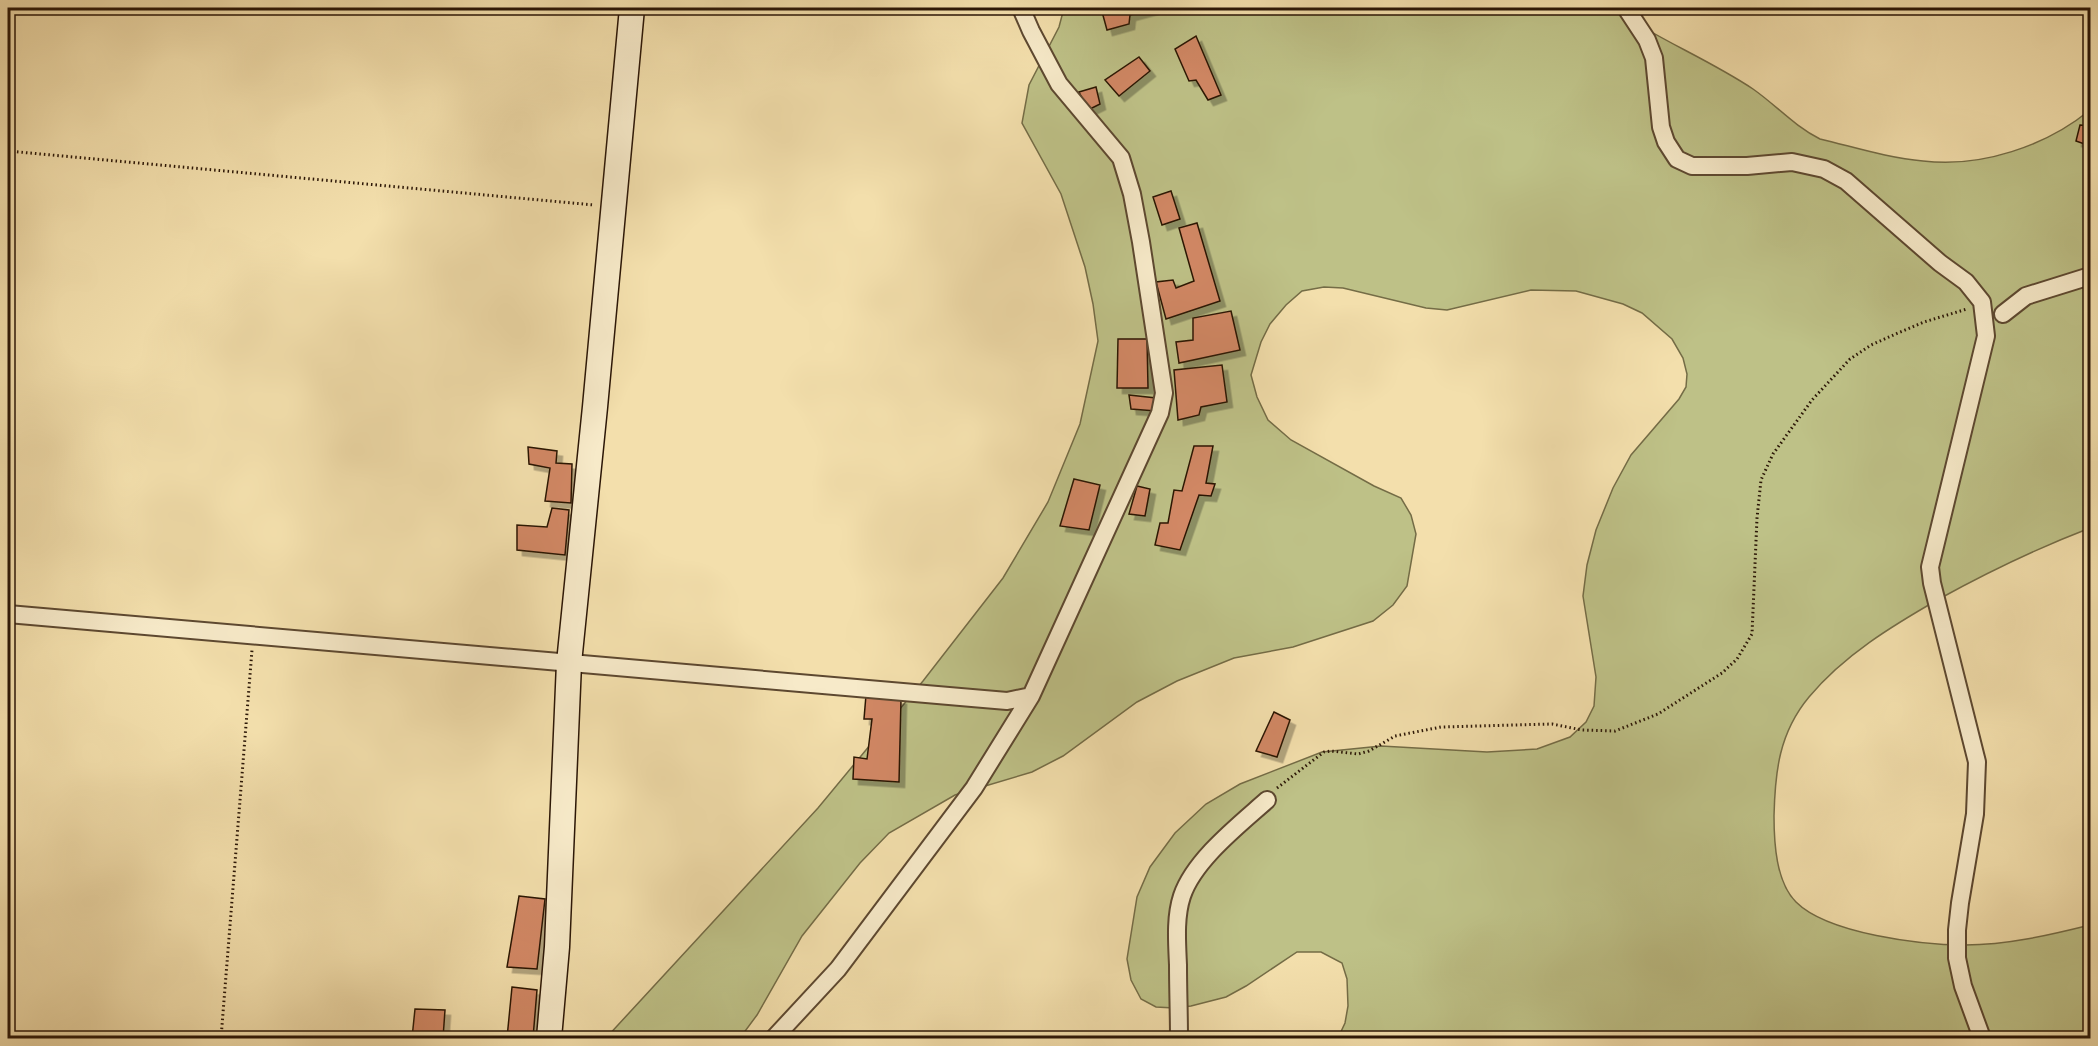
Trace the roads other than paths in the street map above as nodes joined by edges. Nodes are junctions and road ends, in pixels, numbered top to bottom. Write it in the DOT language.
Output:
graph roads {
  1 [pos="632,8"];
  2 [pos="1021,8"];
  3 [pos="1626,8"];
  4 [pos="2091,276"];
  5 [pos="2003,314"];
  6 [pos="8,615"];
  7 [pos="568,663"];
  8 [pos="1031,696"];
  9 [pos="1267,800"];
  10 [pos="549,1038"];
  11 [pos="774,1038"];
  12 [pos="1179,1038"];
  13 [pos="1982,1038"];
  1 -- 7 [label="street"];
  2 -- 8 [label="street"];
  3 -- 13 [label="street"];
  4 -- 5 [label="street"];
  6 -- 7 [label="street"];
  7 -- 8 [label="street"];
  7 -- 10 [label="street"];
  8 -- 11 [label="street"];
  9 -- 12 [label="street"];
}
